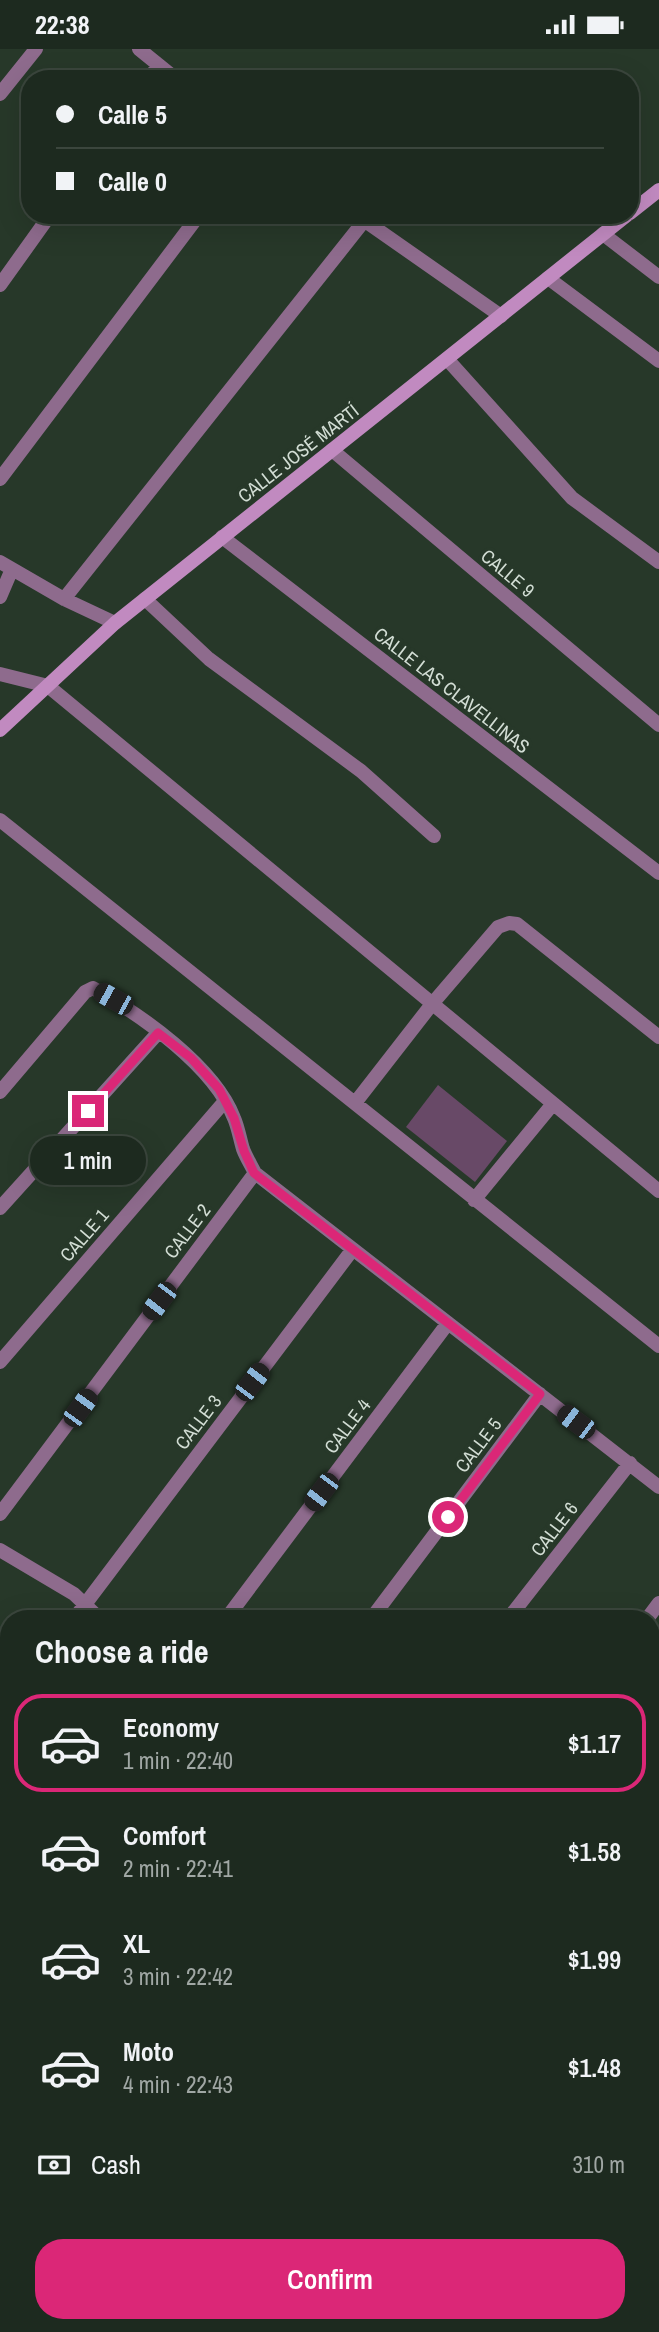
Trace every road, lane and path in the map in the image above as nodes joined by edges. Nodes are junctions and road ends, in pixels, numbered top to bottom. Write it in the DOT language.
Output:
graph roads {
  1 [pos="36,49"];
  2 [pos="139,49"];
  3 [pos="158,65"];
  4 [pos="155,70"];
  5 [pos="164,70"];
  6 [pos="0,94"];
  7 [pos="659,190"];
  8 [pos="639,206"];
  9 [pos="44,224"];
  10 [pos="192,224"];
  11 [pos="356,224"];
  12 [pos="370,224"];
  13 [pos="616,224"];
  14 [pos="603,234"];
  15 [pos="659,277"];
  16 [pos="548,278"];
  17 [pos="0,285"];
  18 [pos="501,316"];
  19 [pos="447,359"];
  20 [pos="659,361"];
  21 [pos="332,450"];
  22 [pos="0,479"];
  23 [pos="222,537"];
  24 [pos="659,562"];
  25 [pos="6,566"];
  26 [pos="0,597"];
  27 [pos="64,599"];
  28 [pos="145,599"];
  29 [pos="115,623"];
  30 [pos="0,674"];
  31 [pos="48,686"];
  32 [pos="659,725"];
  33 [pos="0,730"];
  34 [pos="0,820"];
  35 [pos="434,837"];
  36 [pos="659,873"];
  37 [pos="432,1004"];
  38 [pos="158,1033"];
  39 [pos="659,1037"];
  40 [pos="0,1092"];
  41 [pos="225,1101"];
  42 [pos="355,1103"];
  43 [pos="552,1105"];
  44 [pos="254,1173"];
  45 [pos="659,1191"];
  46 [pos="474,1200"];
  47 [pos="0,1208"];
  48 [pos="353,1249"];
  49 [pos="448,1323"];
  50 [pos="659,1346"];
  51 [pos="0,1362"];
  52 [pos="540,1394"];
  53 [pos="630,1463"];
  54 [pos="659,1487"];
  55 [pos="0,1514"];
  56 [pos="0,1550"];
  57 [pos="84,1604"];
  58 [pos="80,1610"];
  59 [pos="90,1610"];
  60 [pos="233,1610"];
  61 [pos="378,1610"];
  62 [pos="515,1610"];
  1 -- 6 [label="street"];
  2 -- 3 [label="street"];
  3 -- 4 [label="street"];
  3 -- 5 [label="street"];
  7 -- 8 [label="main road, CALLE JOSÉ MARTÍ"];
  9 -- 17 [label="street"];
  10 -- 22 [label="street"];
  11 -- 27 [label="street"];
  12 -- 18 [label="street"];
  13 -- 14 [label="main road, CALLE JOSÉ MARTÍ"];
  14 -- 15 [label="street"];
  14 -- 16 [label="main road, CALLE JOSÉ MARTÍ"];
  16 -- 18 [label="main road, CALLE JOSÉ MARTÍ"];
  16 -- 20 [label="street"];
  18 -- 19 [label="main road, CALLE JOSÉ MARTÍ"];
  19 -- 21 [label="main road, CALLE JOSÉ MARTÍ"];
  19 -- 24 [label="street"];
  21 -- 23 [label="main road, CALLE JOSÉ MARTÍ"];
  21 -- 32 [label="street, CALLE 9"];
  23 -- 28 [label="main road, CALLE JOSÉ MARTÍ"];
  23 -- 36 [label="street, CALLE LAS CLAVELLINAS"];
  25 -- 26 [label="street"];
  25 -- 27 [label="street"];
  27 -- 29 [label="street"];
  28 -- 29 [label="main road, CALLE JOSÉ MARTÍ"];
  28 -- 35 [label="street"];
  29 -- 31 [label="main road, CALLE JOSÉ MARTÍ"];
  30 -- 31 [label="street"];
  31 -- 33 [label="main road, CALLE JOSÉ MARTÍ"];
  31 -- 37 [label="street"];
  34 -- 42 [label="street"];
  37 -- 39 [label="street"];
  37 -- 42 [label="street"];
  37 -- 43 [label="street"];
  38 -- 40 [label="street"];
  38 -- 41 [label="street"];
  38 -- 47 [label="street"];
  41 -- 44 [label="street"];
  41 -- 51 [label="street, CALLE 1"];
  42 -- 46 [label="street"];
  43 -- 45 [label="street"];
  43 -- 46 [label="street"];
  44 -- 48 [label="street"];
  44 -- 55 [label="street, CALLE 2"];
  46 -- 50 [label="street"];
  48 -- 49 [label="street"];
  48 -- 57 [label="street, CALLE 3"];
  49 -- 52 [label="street"];
  49 -- 60 [label="street, CALLE 4"];
  52 -- 53 [label="street"];
  52 -- 61 [label="street, CALLE 5"];
  53 -- 54 [label="street"];
  53 -- 62 [label="street, CALLE 6"];
  56 -- 57 [label="street"];
  57 -- 58 [label="street, CALLE 3"];
  57 -- 59 [label="street"];
}
